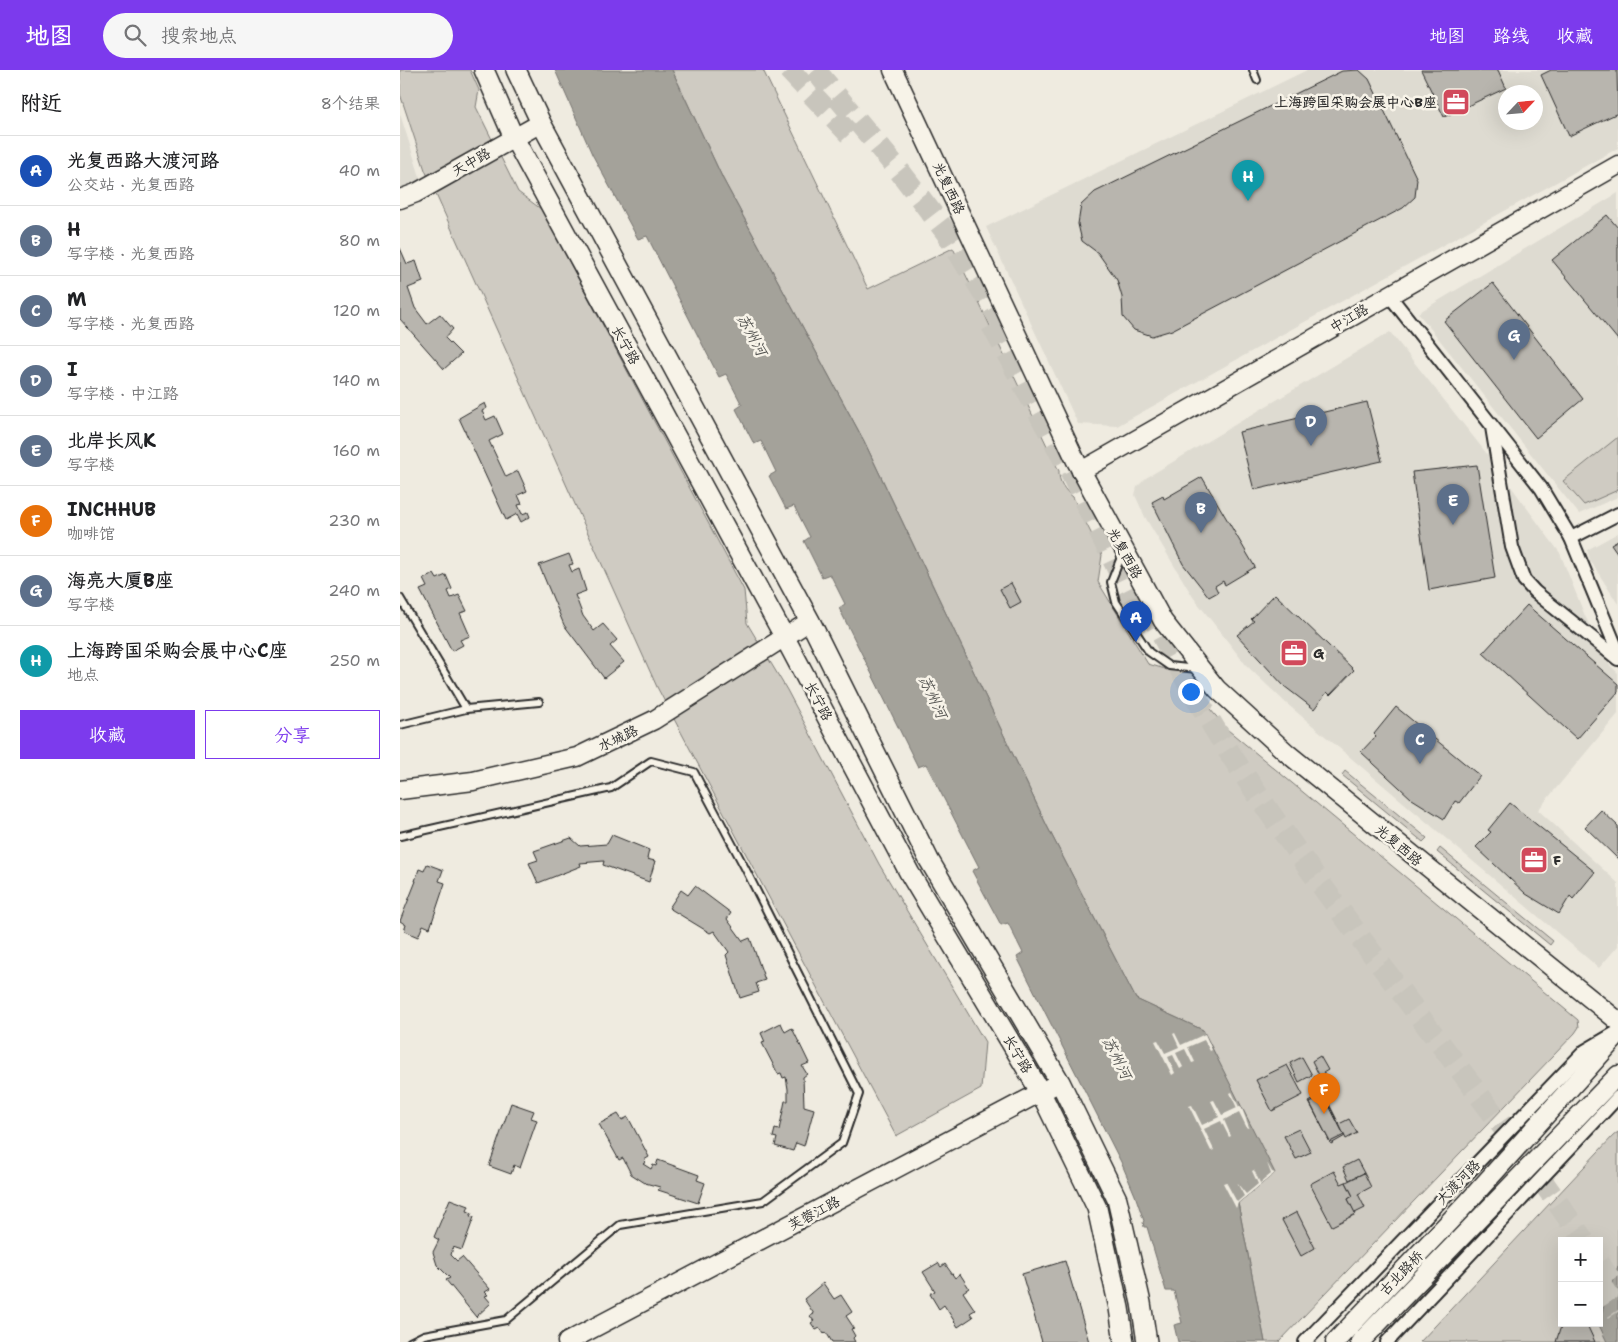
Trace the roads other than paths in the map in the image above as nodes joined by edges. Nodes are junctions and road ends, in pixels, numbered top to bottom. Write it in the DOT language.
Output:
graph roads {
  1 [pos="484,70"];
  2 [pos="516,70"];
  3 [pos="893,70"];
  4 [pos="1253,70"];
  5 [pos="1257,80"];
  6 [pos="541,123"];
  7 [pos="514,138"];
  8 [pos="1618,165"];
  9 [pos="400,199"];
  10 [pos="1389,294"];
  11 [pos="1492,426"];
  12 [pos="1081,471"];
  13 [pos="1618,514"];
  14 [pos="1571,538"];
  15 [pos="1124,550"];
  16 [pos="400,598"];
  17 [pos="810,622"];
  18 [pos="785,638"];
  19 [pos="1618,652"];
  20 [pos="1618,659"];
  21 [pos="1201,669"];
  22 [pos="539,702"];
  23 [pos="466,710"];
  24 [pos="400,725"];
  25 [pos="400,790"];
  26 [pos="400,836"];
  27 [pos="1618,1021"];
  28 [pos="1618,1033"];
  29 [pos="1618,1074"];
  30 [pos="1060,1082"];
  31 [pos="1041,1093"];
  32 [pos="1618,1096"];
  33 [pos="1466,1204"];
  34 [pos="410,1342"];
  35 [pos="567,1342"];
  36 [pos="1124,1342"];
  37 [pos="1147,1342"];
  38 [pos="1305,1342"];
  39 [pos="1336,1342"];
  40 [pos="1360,1342"];
  41 [pos="1387,1342"];
  1 -- 7 [label="main road, 长宁路"];
  2 -- 6 [label="main road, 长宁路"];
  3 -- 12 [label="street, 光复西路"];
  4 -- 5 [label="lane"];
  6 -- 7 [label="street, 天中路"];
  6 -- 17 [label="main road, 长宁路"];
  7 -- 9 [label="street, 天中路"];
  7 -- 18 [label="main road, 长宁路"];
  8 -- 10 [label="street, 中江路"];
  10 -- 11 [label="street"];
  10 -- 12 [label="street, 中江路"];
  11 -- 14 [label="street"];
  11 -- 20 [label="street"];
  12 -- 15 [label="street, 光复西路"];
  13 -- 14 [label="street"];
  14 -- 19 [label="street"];
  15 -- 21 [label="street, 光复西路"];
  15 -- 21 [label="lane"];
  16 -- 23 [label="lane"];
  17 -- 18 [label="street, 水城路"];
  17 -- 30 [label="main road, 长宁路"];
  18 -- 25 [label="street, 水城路"];
  18 -- 31 [label="main road, 长宁路"];
  21 -- 27 [label="street, 光复西路"];
  22 -- 23 [label="lane"];
  23 -- 24 [label="lane"];
  26 -- 34 [label="lane"];
  28 -- 33 [label="street, 大渡河路"];
  28 -- 38 [label="street, 大渡河路"];
  29 -- 40 [label="street, 古北路桥"];
  30 -- 31 [label="street, 芙蓉江路"];
  30 -- 37 [label="main road, 长宁路"];
  31 -- 35 [label="street, 芙蓉江路"];
  31 -- 36 [label="main road, 长宁路"];
  32 -- 41 [label="street"];
  33 -- 39 [label="street, 古北路桥"];
}
